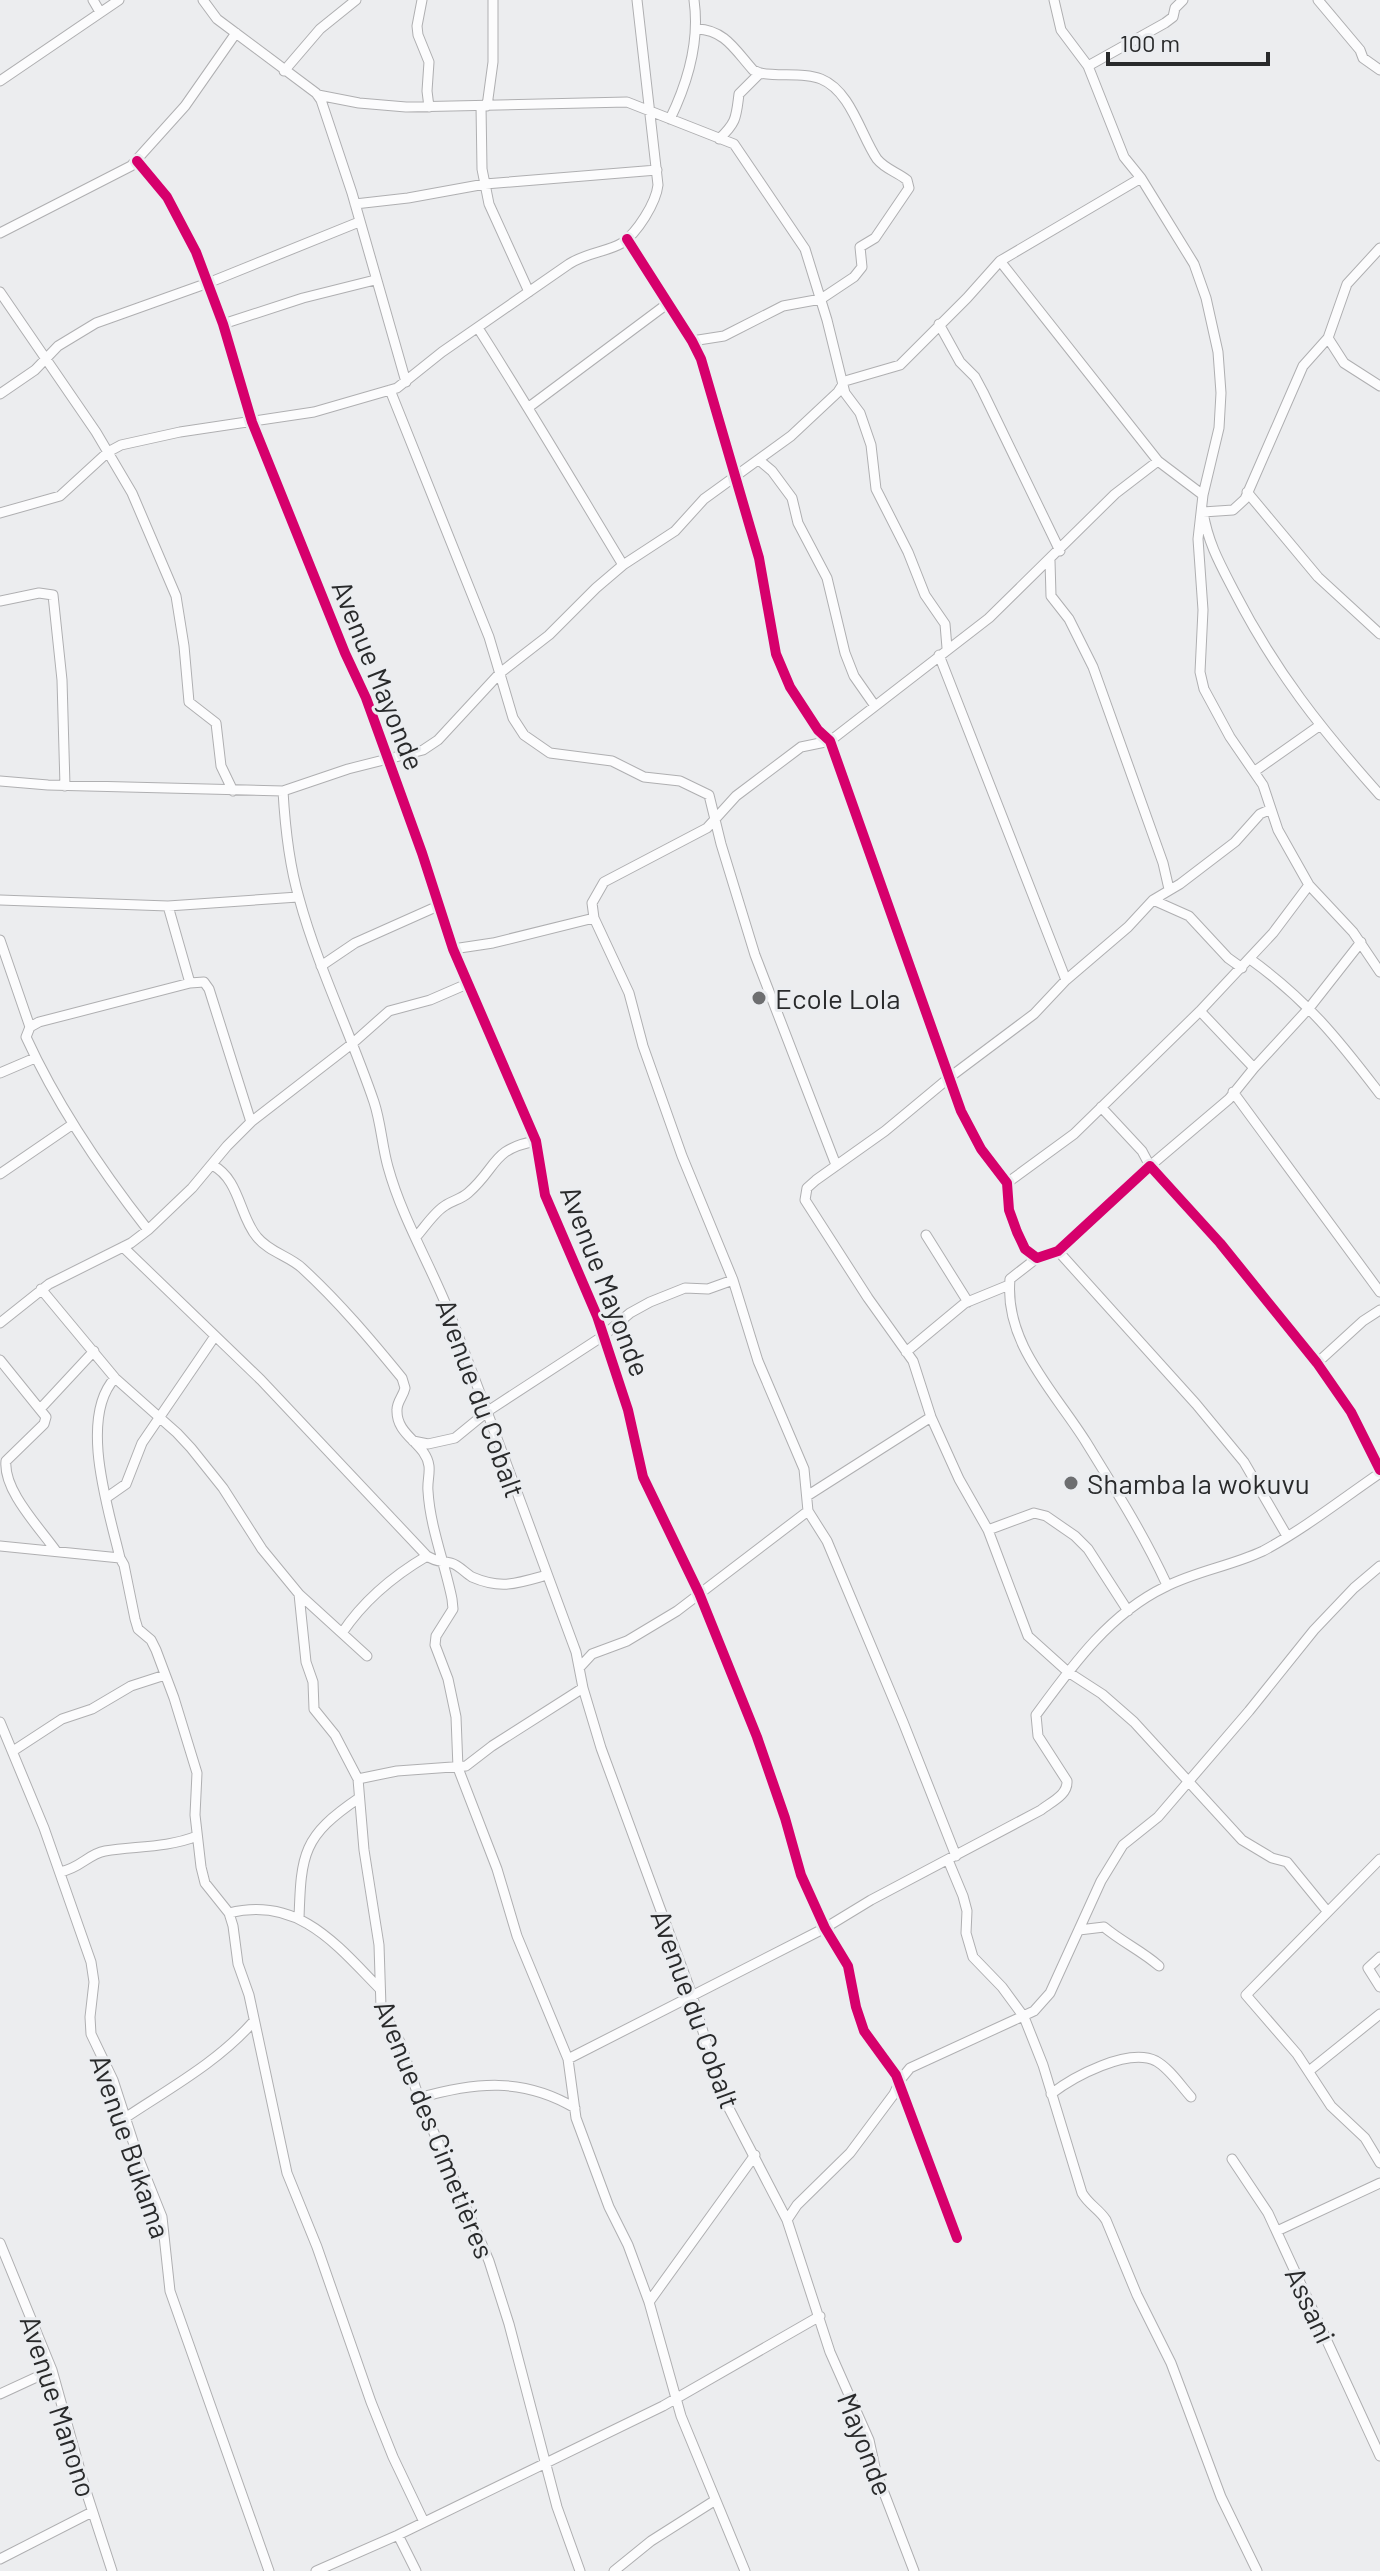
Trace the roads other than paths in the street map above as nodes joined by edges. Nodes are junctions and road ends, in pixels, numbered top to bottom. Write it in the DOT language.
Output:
graph roads {
  1 [pos="93,0"];
  2 [pos="119,0"];
  3 [pos="203,0"];
  4 [pos="356,0"];
  5 [pos="422,0"];
  6 [pos="493,0"];
  7 [pos="637,0"];
  8 [pos="694,0"];
  9 [pos="1054,0"];
  10 [pos="1183,0"];
  11 [pos="1318,0"];
  12 [pos="100,12"];
  13 [pos="697,29"];
  14 [pos="236,33"];
  15 [pos="1088,66"];
  16 [pos="1380,70"];
  17 [pos="284,71"];
  18 [pos="760,73"];
  19 [pos="0,81"];
  20 [pos="318,95"];
  21 [pos="484,106"];
  22 [pos="429,107"];
  23 [pos="651,110"];
  24 [pos="670,119"];
  25 [pos="719,139"];
  26 [pos="137,161"];
  27 [pos="657,170"];
  28 [pos="1141,178"];
  29 [pos="485,184"];
  30 [pos="355,204"];
  31 [pos="359,222"];
  32 [pos="0,233"];
  33 [pos="627,239"];
  34 [pos="1380,248"];
  35 [pos="1000,261"];
  36 [pos="1376,262"];
  37 [pos="375,280"];
  38 [pos="208,283"];
  39 [pos="0,292"];
  40 [pos="529,292"];
  41 [pos="821,299"];
  42 [pos="667,304"];
  43 [pos="223,324"];
  44 [pos="939,324"];
  45 [pos="478,328"];
  46 [pos="1328,338"];
  47 [pos="692,341"];
  48 [pos="45,357"];
  49 [pos="406,382"];
  50 [pos="843,385"];
  51 [pos="1380,386"];
  52 [pos="390,390"];
  53 [pos="0,394"];
  54 [pos="529,407"];
  55 [pos="252,422"];
  56 [pos="108,452"];
  57 [pos="759,460"];
  58 [pos="1158,461"];
  59 [pos="735,479"];
  60 [pos="1247,492"];
  61 [pos="1203,495"];
  62 [pos="1237,508"];
  63 [pos="1261,508"];
  64 [pos="1203,512"];
  65 [pos="0,513"];
  66 [pos="1060,551"];
  67 [pos="1050,561"];
  68 [pos="623,565"];
  69 [pos="0,601"];
  70 [pos="1380,634"];
  71 [pos="943,652"];
  72 [pos="500,673"];
  73 [pos="875,706"];
  74 [pos="1319,726"];
  75 [pos="830,741"];
  76 [pos="389,760"];
  77 [pos="1255,771"];
  78 [pos="0,781"];
  79 [pos="65,786"];
  80 [pos="233,791"];
  81 [pos="283,791"];
  82 [pos="1380,795"];
  83 [pos="1271,809"];
  84 [pos="715,816"];
  85 [pos="1309,885"];
  86 [pos="1169,889"];
  87 [pos="298,897"];
  88 [pos="0,900"];
  89 [pos="1153,900"];
  90 [pos="168,906"];
  91 [pos="438,906"];
  92 [pos="594,918"];
  93 [pos="0,940"];
  94 [pos="1361,942"];
  95 [pos="453,949"];
  96 [pos="1250,959"];
  97 [pos="321,966"];
  98 [pos="1242,968"];
  99 [pos="1380,972"];
  100 [pos="1066,980"];
  101 [pos="190,983"];
  102 [pos="467,984"];
  103 [pos="1310,1007"];
  104 [pos="1200,1011"];
  105 [pos="30,1027"];
  106 [pos="353,1043"];
  107 [pos="35,1058"];
  108 [pos="1254,1068"];
  109 [pos="0,1073"];
  110 [pos="950,1077"];
  111 [pos="1233,1092"];
  112 [pos="1380,1094"];
  113 [pos="1101,1107"];
  114 [pos="251,1122"];
  115 [pos="73,1124"];
  116 [pos="536,1141"];
  117 [pos="212,1165"];
  118 [pos="836,1165"];
  119 [pos="1150,1166"];
  120 [pos="0,1174"];
  121 [pos="1007,1183"];
  122 [pos="148,1230"];
  123 [pos="926,1235"];
  124 [pos="416,1237"];
  125 [pos="123,1247"];
  126 [pos="1058,1251"];
  127 [pos="1037,1258"];
  128 [pos="733,1280"];
  129 [pos="1009,1285"];
  130 [pos="41,1289"];
  131 [pos="1380,1292"];
  132 [pos="968,1302"];
  133 [pos="1380,1310"];
  134 [pos="0,1323"];
  135 [pos="215,1336"];
  136 [pos="603,1336"];
  137 [pos="94,1351"];
  138 [pos="906,1352"];
  139 [pos="0,1360"];
  140 [pos="1317,1363"];
  141 [pos="115,1378"];
  142 [pos="41,1408"];
  143 [pos="488,1411"];
  144 [pos="159,1417"];
  145 [pos="931,1417"];
  146 [pos="411,1441"];
  147 [pos="1380,1471"];
  148 [pos="807,1496"];
  149 [pos="106,1498"];
  150 [pos="808,1511"];
  151 [pos="988,1530"];
  152 [pos="1287,1536"];
  153 [pos="0,1546"];
  154 [pos="56,1551"];
  155 [pos="427,1556"];
  156 [pos="120,1558"];
  157 [pos="445,1563"];
  158 [pos="1380,1566"];
  159 [pos="547,1575"];
  160 [pos="1167,1585"];
  161 [pos="699,1593"];
  162 [pos="299,1594"];
  163 [pos="1128,1611"];
  164 [pos="342,1633"];
  165 [pos="367,1656"];
  166 [pos="580,1667"];
  167 [pos="1068,1672"];
  168 [pos="165,1675"];
  169 [pos="583,1688"];
  170 [pos="0,1722"];
  171 [pos="13,1751"];
  172 [pos="458,1768"];
  173 [pos="358,1779"];
  174 [pos="1190,1782"];
  175 [pos="359,1798"];
  176 [pos="197,1836"];
  177 [pos="952,1858"];
  178 [pos="1380,1859"];
  179 [pos="60,1872"];
  180 [pos="1327,1911"];
  181 [pos="229,1913"];
  182 [pos="299,1919"];
  183 [pos="825,1928"];
  184 [pos="1079,1930"];
  185 [pos="1380,1957"];
  186 [pos="1159,1966"];
  187 [pos="1380,1987"];
  188 [pos="379,1988"];
  189 [pos="692,1995"];
  190 [pos="1380,2014"];
  191 [pos="1024,2017"];
  192 [pos="254,2021"];
  193 [pos="568,2059"];
  194 [pos="1309,2071"];
  195 [pos="900,2085"];
  196 [pos="1051,2094"];
  197 [pos="1191,2097"];
  198 [pos="419,2098"];
  199 [pos="575,2108"];
  200 [pos="125,2118"];
  201 [pos="755,2155"];
  202 [pos="1232,2159"];
  203 [pos="1380,2163"];
  204 [pos="1380,2183"];
  205 [pos="787,2220"];
  206 [pos="1277,2231"];
  207 [pos="957,2238"];
  208 [pos="0,2243"];
  209 [pos="649,2302"];
  210 [pos="820,2316"];
  211 [pos="52,2370"];
  212 [pos="0,2394"];
  213 [pos="676,2398"];
  214 [pos="1380,2456"];
  215 [pos="546,2464"];
  216 [pos="714,2501"];
  217 [pos="92,2512"];
  218 [pos="424,2522"];
  219 [pos="398,2535"];
  220 [pos="0,2559"];
  221 [pos="112,2571"];
  222 [pos="269,2571"];
  223 [pos="316,2571"];
  224 [pos="416,2571"];
  225 [pos="580,2571"];
  226 [pos="614,2571"];
  227 [pos="745,2571"];
  228 [pos="914,2571"];
  229 [pos="1257,2571"];
  1 -- 12 [label="street"];
  2 -- 12 [label="street"];
  3 -- 14 [label="street"];
  4 -- 17 [label="street"];
  5 -- 22 [label="street"];
  6 -- 21 [label="street"];
  7 -- 23 [label="street"];
  8 -- 13 [label="street"];
  9 -- 15 [label="street"];
  10 -- 15 [label="street"];
  11 -- 16 [label="street"];
  12 -- 19 [label="street"];
  13 -- 18 [label="street"];
  13 -- 24 [label="street"];
  14 -- 17 [label="street"];
  14 -- 26 [label="street"];
  15 -- 28 [label="street"];
  17 -- 20 [label="street"];
  18 -- 25 [label="street"];
  18 -- 41 [label="street"];
  20 -- 22 [label="street"];
  20 -- 30 [label="street"];
  21 -- 22 [label="street"];
  21 -- 23 [label="street"];
  21 -- 29 [label="street"];
  23 -- 24 [label="street"];
  23 -- 27 [label="street"];
  24 -- 25 [label="street"];
  25 -- 41 [label="street"];
  26 -- 32 [label="street"];
  26 -- 38 [label="street, Avenue Mayonde"];
  27 -- 29 [label="street"];
  27 -- 33 [label="street"];
  28 -- 35 [label="street"];
  28 -- 61 [label="street"];
  29 -- 30 [label="street"];
  29 -- 40 [label="street"];
  30 -- 31 [label="street"];
  31 -- 37 [label="street"];
  31 -- 38 [label="street"];
  33 -- 40 [label="street"];
  33 -- 42 [label="street"];
  34 -- 36 [label="street"];
  35 -- 44 [label="street"];
  35 -- 58 [label="street"];
  36 -- 46 [label="street"];
  37 -- 43 [label="street"];
  37 -- 49 [label="street"];
  38 -- 43 [label="street, Avenue Mayonde"];
  38 -- 48 [label="street"];
  39 -- 48 [label="street"];
  40 -- 45 [label="street"];
  41 -- 47 [label="street"];
  41 -- 50 [label="street"];
  42 -- 47 [label="street"];
  42 -- 54 [label="street"];
  43 -- 55 [label="street, Avenue Mayonde"];
  44 -- 50 [label="street"];
  44 -- 66 [label="street"];
  45 -- 49 [label="street"];
  45 -- 54 [label="street"];
  46 -- 51 [label="street"];
  46 -- 60 [label="street"];
  47 -- 59 [label="street"];
  48 -- 53 [label="street"];
  48 -- 56 [label="street"];
  49 -- 52 [label="street"];
  50 -- 57 [label="street"];
  50 -- 71 [label="street"];
  52 -- 55 [label="street"];
  52 -- 72 [label="street"];
  54 -- 68 [label="street"];
  55 -- 56 [label="street"];
  55 -- 76 [label="street, Avenue Mayonde"];
  56 -- 65 [label="street"];
  56 -- 80 [label="street"];
  57 -- 59 [label="street"];
  57 -- 73 [label="street"];
  58 -- 61 [label="street"];
  58 -- 66 [label="street"];
  59 -- 68 [label="street"];
  59 -- 75 [label="street"];
  60 -- 62 [label="street"];
  60 -- 63 [label="street"];
  61 -- 64 [label="street"];
  62 -- 63 [label="street"];
  62 -- 64 [label="street"];
  63 -- 70 [label="street"];
  64 -- 74 [label="street"];
  64 -- 77 [label="street"];
  66 -- 67 [label="street"];
  67 -- 71 [label="street"];
  67 -- 86 [label="street"];
  68 -- 72 [label="street"];
  69 -- 79 [label="street"];
  71 -- 73 [label="street"];
  71 -- 100 [label="street"];
  72 -- 76 [label="street"];
  72 -- 84 [label="street"];
  73 -- 75 [label="street"];
  74 -- 77 [label="street"];
  74 -- 82 [label="street"];
  75 -- 84 [label="street"];
  75 -- 110 [label="street"];
  76 -- 81 [label="street"];
  76 -- 91 [label="street, Avenue Mayonde"];
  77 -- 83 [label="street"];
  78 -- 79 [label="street"];
  79 -- 80 [label="street"];
  80 -- 81 [label="street"];
  81 -- 87 [label="street, Avenue du Cobalt"];
  83 -- 85 [label="street"];
  83 -- 86 [label="street"];
  84 -- 92 [label="street"];
  84 -- 118 [label="street"];
  85 -- 94 [label="street"];
  85 -- 96 [label="street"];
  86 -- 89 [label="street"];
  87 -- 90 [label="street"];
  87 -- 97 [label="street, Avenue du Cobalt"];
  88 -- 90 [label="street"];
  89 -- 98 [label="street"];
  89 -- 100 [label="street"];
  90 -- 101 [label="street"];
  91 -- 95 [label="street, Avenue Mayonde"];
  91 -- 97 [label="street"];
  92 -- 95 [label="street"];
  92 -- 128 [label="street"];
  93 -- 105 [label="street"];
  94 -- 99 [label="street"];
  94 -- 103 [label="street"];
  95 -- 102 [label="street, Avenue Mayonde"];
  96 -- 98 [label="street"];
  96 -- 103 [label="street"];
  97 -- 106 [label="street, Avenue du Cobalt"];
  98 -- 104 [label="street"];
  100 -- 110 [label="street"];
  101 -- 105 [label="street"];
  101 -- 114 [label="street"];
  102 -- 106 [label="street"];
  102 -- 116 [label="street, Avenue Mayonde"];
  103 -- 108 [label="street"];
  103 -- 112 [label="street"];
  104 -- 108 [label="street"];
  104 -- 113 [label="street"];
  105 -- 107 [label="street"];
  106 -- 114 [label="street"];
  106 -- 124 [label="street, Avenue du Cobalt"];
  107 -- 109 [label="street"];
  107 -- 115 [label="street"];
  108 -- 111 [label="street"];
  110 -- 118 [label="street"];
  110 -- 121 [label="street"];
  111 -- 119 [label="street"];
  111 -- 131 [label="street"];
  113 -- 119 [label="street"];
  113 -- 121 [label="street"];
  114 -- 117 [label="street"];
  115 -- 120 [label="street"];
  115 -- 122 [label="street"];
  116 -- 124 [label="street"];
  116 -- 136 [label="street, Avenue Mayonde"];
  117 -- 122 [label="street"];
  117 -- 146 [label="street"];
  118 -- 138 [label="street"];
  119 -- 126 [label="street"];
  119 -- 140 [label="street"];
  121 -- 127 [label="street"];
  122 -- 125 [label="street"];
  123 -- 132 [label="street"];
  124 -- 143 [label="street, Avenue du Cobalt"];
  125 -- 130 [label="street"];
  125 -- 135 [label="street"];
  126 -- 127 [label="street"];
  126 -- 152 [label="street"];
  127 -- 129 [label="street"];
  128 -- 136 [label="street"];
  128 -- 148 [label="street"];
  129 -- 132 [label="street"];
  129 -- 160 [label="street"];
  130 -- 134 [label="street"];
  130 -- 137 [label="street"];
  132 -- 138 [label="street"];
  133 -- 140 [label="street"];
  135 -- 144 [label="street"];
  135 -- 155 [label="street"];
  136 -- 143 [label="street"];
  136 -- 161 [label="street, Avenue Mayonde"];
  137 -- 141 [label="street"];
  137 -- 142 [label="street"];
  138 -- 145 [label="street"];
  139 -- 142 [label="street"];
  140 -- 147 [label="street"];
  141 -- 144 [label="street"];
  141 -- 149 [label="street"];
  142 -- 154 [label="street"];
  143 -- 146 [label="street"];
  143 -- 159 [label="street, Avenue du Cobalt"];
  144 -- 149 [label="street"];
  144 -- 162 [label="street"];
  145 -- 148 [label="street"];
  145 -- 151 [label="street"];
  146 -- 157 [label="street"];
  147 -- 152 [label="street"];
  148 -- 150 [label="street"];
  149 -- 156 [label="street"];
  150 -- 161 [label="street"];
  150 -- 177 [label="street"];
  151 -- 163 [label="street"];
  151 -- 167 [label="street"];
  152 -- 160 [label="street"];
  153 -- 154 [label="street"];
  154 -- 156 [label="street"];
  155 -- 157 [label="street"];
  155 -- 164 [label="street"];
  156 -- 168 [label="street"];
  157 -- 159 [label="street"];
  157 -- 172 [label="street"];
  158 -- 174 [label="street"];
  159 -- 166 [label="street, Avenue du Cobalt"];
  160 -- 163 [label="street"];
  161 -- 166 [label="street"];
  161 -- 183 [label="street, Avenue Mayonde"];
  162 -- 164 [label="street"];
  162 -- 173 [label="street, Avenue des Cimetières"];
  163 -- 167 [label="street"];
  164 -- 165 [label="street"];
  166 -- 169 [label="street, Avenue du Cobalt"];
  167 -- 174 [label="street"];
  167 -- 177 [label="street"];
  168 -- 171 [label="street"];
  168 -- 176 [label="street"];
  169 -- 172 [label="street"];
  169 -- 189 [label="street, Avenue du Cobalt"];
  170 -- 171 [label="street, Avenue Bukama"];
  171 -- 179 [label="street, Avenue Bukama"];
  172 -- 173 [label="street"];
  172 -- 193 [label="street"];
  173 -- 175 [label="street, Avenue des Cimetières"];
  174 -- 180 [label="street"];
  174 -- 184 [label="street"];
  175 -- 182 [label="street"];
  175 -- 188 [label="street, Avenue des Cimetières"];
  176 -- 179 [label="street"];
  176 -- 181 [label="street"];
  177 -- 183 [label="street"];
  177 -- 191 [label="street"];
  178 -- 180 [label="street"];
  179 -- 200 [label="street, Avenue Bukama"];
  180 -- 194 [label="street"];
  181 -- 182 [label="street"];
  181 -- 192 [label="street"];
  182 -- 188 [label="street"];
  183 -- 189 [label="street"];
  183 -- 195 [label="street, Avenue Mayonde"];
  184 -- 186 [label="street"];
  184 -- 191 [label="street"];
  185 -- 187 [label="street"];
  188 -- 198 [label="street, Avenue des Cimetières"];
  189 -- 193 [label="street"];
  189 -- 201 [label="street, Avenue du Cobalt"];
  190 -- 194 [label="street"];
  191 -- 195 [label="street"];
  191 -- 196 [label="street"];
  192 -- 200 [label="street"];
  192 -- 218 [label="street"];
  193 -- 199 [label="street"];
  194 -- 203 [label="street"];
  195 -- 205 [label="street"];
  195 -- 207 [label="street, Avenue Mayonde"];
  196 -- 197 [label="street"];
  196 -- 229 [label="street"];
  198 -- 199 [label="street"];
  198 -- 215 [label="street, Avenue des Cimetières"];
  199 -- 209 [label="street"];
  200 -- 222 [label="street, Avenue Bukama"];
  201 -- 205 [label="street, Avenue du Cobalt"];
  201 -- 209 [label="street"];
  202 -- 206 [label="street, Assani"];
  204 -- 206 [label="street"];
  205 -- 210 [label="street, Avenue du Cobalt"];
  206 -- 214 [label="street, Assani"];
  208 -- 211 [label="street, Avenue Manono"];
  209 -- 213 [label="street"];
  210 -- 213 [label="street"];
  210 -- 228 [label="street, Mayonde"];
  211 -- 212 [label="street"];
  211 -- 217 [label="street, Avenue Manono"];
  213 -- 215 [label="street"];
  213 -- 216 [label="street"];
  215 -- 218 [label="street"];
  215 -- 225 [label="street, Avenue des Cimetières"];
  216 -- 226 [label="street"];
  216 -- 227 [label="street"];
  217 -- 220 [label="street"];
  217 -- 221 [label="street, Avenue Manono"];
  218 -- 219 [label="street"];
  219 -- 223 [label="street"];
  219 -- 224 [label="street"];
}
